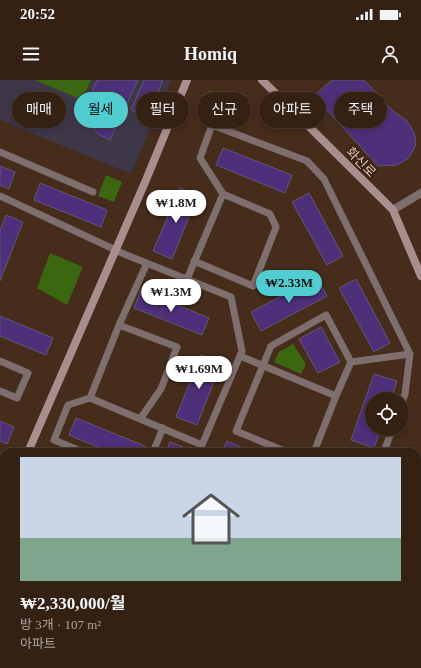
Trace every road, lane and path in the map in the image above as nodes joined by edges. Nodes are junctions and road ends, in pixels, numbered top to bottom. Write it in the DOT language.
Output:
graph roads {
  1 [pos="187,80"];
  2 [pos="262,80"];
  3 [pos="0,152"];
  4 [pos="93,192"];
  5 [pos="421,193"];
  6 [pos="224,194"];
  7 [pos="0,196"];
  8 [pos="393,210"];
  9 [pos="115,250"];
  10 [pos="194,261"];
  11 [pos="147,263"];
  12 [pos="421,276"];
  13 [pos="187,279"];
  14 [pos="119,325"];
  15 [pos="410,354"];
  16 [pos="240,356"];
  17 [pos="0,361"];
  18 [pos="351,362"];
  19 [pos="263,365"];
  20 [pos="0,391"];
  21 [pos="405,392"];
  22 [pos="336,396"];
  23 [pos="90,398"];
  24 [pos="140,419"];
  25 [pos="163,428"];
  26 [pos="390,436"];
  27 [pos="202,445"];
  28 [pos="30,448"];
  29 [pos="73,448"];
  30 [pos="155,448"];
  31 [pos="201,448"];
  32 [pos="277,448"];
  33 [pos="316,448"];
  34 [pos="385,448"];
  1 -- 9 [label="street"];
  2 -- 8 [label="street, 화신로"];
  3 -- 4 [label="lane"];
  5 -- 8 [label="street"];
  6 -- 10 [label="lane"];
  6 -- 10 [label="lane"];
  6 -- 15 [label="lane"];
  7 -- 9 [label="lane"];
  8 -- 12 [label="street, 화신로"];
  9 -- 11 [label="lane"];
  9 -- 28 [label="street"];
  10 -- 13 [label="lane"];
  11 -- 13 [label="lane"];
  11 -- 14 [label="lane"];
  13 -- 16 [label="lane"];
  14 -- 23 [label="lane"];
  14 -- 24 [label="lane"];
  15 -- 18 [label="lane"];
  15 -- 21 [label="lane"];
  16 -- 19 [label="lane"];
  16 -- 27 [label="lane"];
  17 -- 20 [label="lane"];
  18 -- 19 [label="lane"];
  18 -- 22 [label="lane"];
  19 -- 22 [label="lane"];
  19 -- 32 [label="lane"];
  22 -- 33 [label="lane"];
  23 -- 24 [label="lane"];
  23 -- 29 [label="lane"];
  24 -- 25 [label="lane"];
  25 -- 27 [label="lane"];
  25 -- 30 [label="lane"];
  26 -- 34 [label="lane"];
  27 -- 31 [label="lane"];
}
